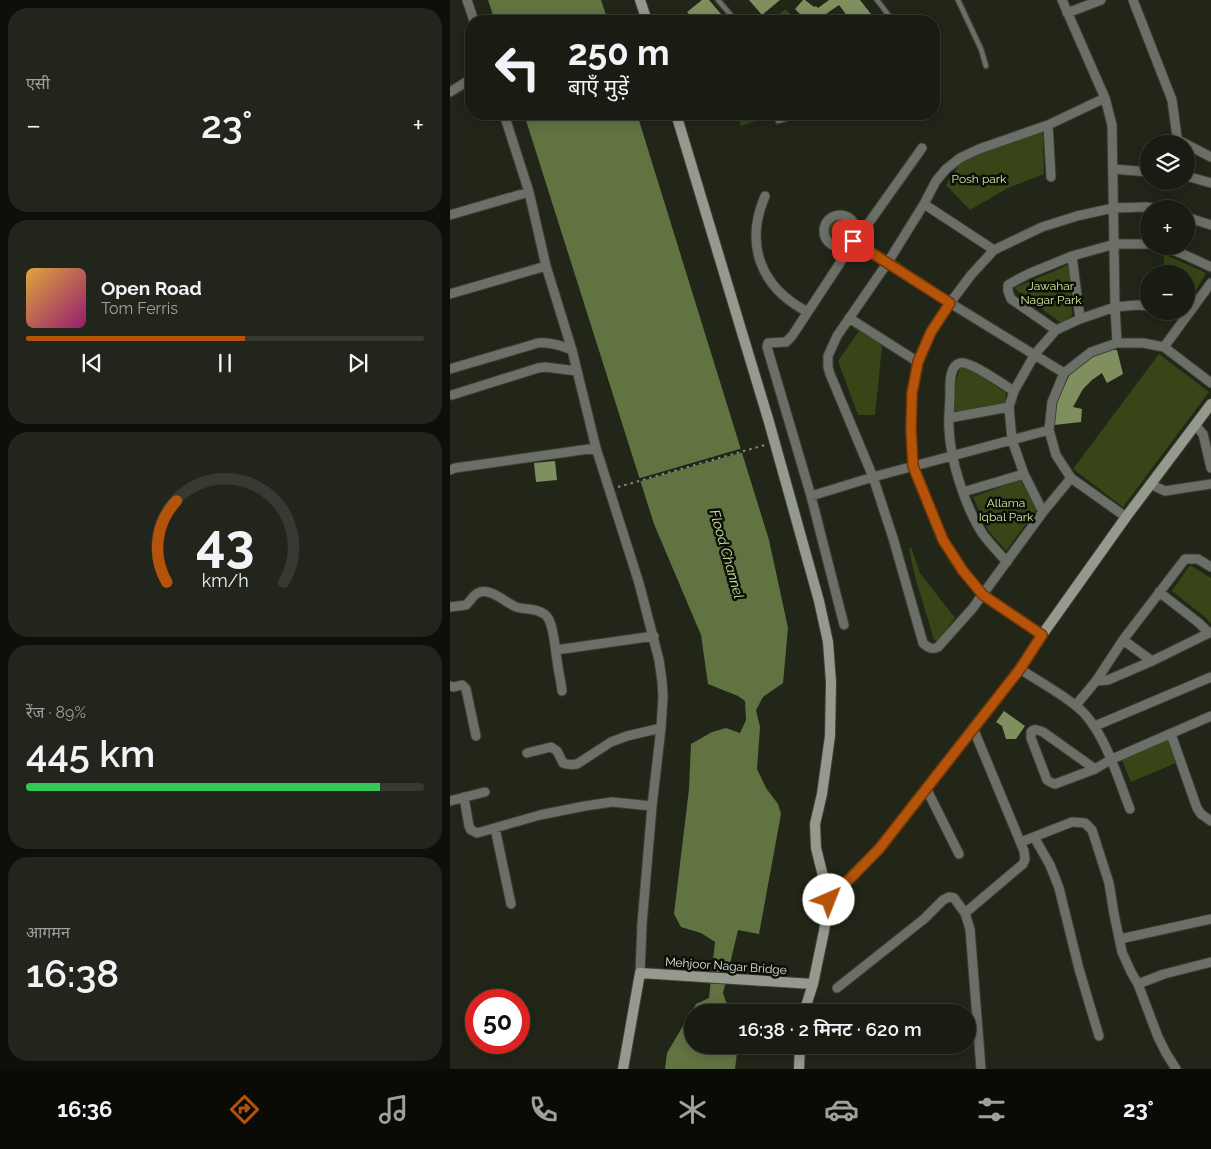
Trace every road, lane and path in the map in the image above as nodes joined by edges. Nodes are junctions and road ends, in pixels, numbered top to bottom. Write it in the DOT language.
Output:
graph roads {
  1 [pos="466,0"];
  2 [pos="640,0"];
  3 [pos="718,0"];
  4 [pos="877,0"];
  5 [pos="958,0"];
  6 [pos="1062,0"];
  7 [pos="1101,0"];
  8 [pos="1133,0"];
  9 [pos="1067,13"];
  10 [pos="472,15"];
  11 [pos="645,15"];
  12 [pos="731,15"];
  13 [pos="888,15"];
  14 [pos="986,66"];
  15 [pos="465,83"];
  16 [pos="450,92"];
  17 [pos="1105,98"];
  18 [pos="506,120"];
  19 [pos="678,120"];
  20 [pos="781,120"];
  21 [pos="778,121"];
  22 [pos="1048,125"];
  23 [pos="1177,135"];
  24 [pos="922,148"];
  25 [pos="1195,150"];
  26 [pos="1211,157"];
  27 [pos="1113,169"];
  28 [pos="1140,171"];
  29 [pos="1051,177"];
  30 [pos="1195,179"];
  31 [pos="1211,183"];
  32 [pos="529,192"];
  33 [pos="765,196"];
  34 [pos="924,204"];
  35 [pos="1140,207"];
  36 [pos="1113,208"];
  37 [pos="450,214"];
  38 [pos="1195,220"];
  39 [pos="1211,225"];
  40 [pos="856,230"];
  41 [pos="853,241"];
  42 [pos="1140,243"];
  43 [pos="1115,244"];
  44 [pos="844,247"];
  45 [pos="994,250"];
  46 [pos="1185,255"];
  47 [pos="1072,256"];
  48 [pos="888,262"];
  49 [pos="546,266"];
  50 [pos="1211,267"];
  51 [pos="1211,284"];
  52 [pos="450,294"];
  53 [pos="950,303"];
  54 [pos="1195,303"];
  55 [pos="1140,305"];
  56 [pos="1115,307"];
  57 [pos="808,312"];
  58 [pos="849,318"];
  59 [pos="1080,319"];
  60 [pos="1183,320"];
  61 [pos="1056,330"];
  62 [pos="1117,343"];
  63 [pos="1164,347"];
  64 [pos="572,350"];
  65 [pos="1035,354"];
  66 [pos="918,362"];
  67 [pos="450,369"];
  68 [pos="577,371"];
  69 [pos="1064,373"];
  70 [pos="1211,383"];
  71 [pos="1014,391"];
  72 [pos="452,395"];
  73 [pos="1211,404"];
  74 [pos="1009,407"];
  75 [pos="949,418"];
  76 [pos="1196,426"];
  77 [pos="1049,430"];
  78 [pos="1012,440"];
  79 [pos="762,445"];
  80 [pos="596,448"];
  81 [pos="952,456"];
  82 [pos="913,466"];
  83 [pos="1211,468"];
  84 [pos="450,470"];
  85 [pos="1024,474"];
  86 [pos="873,477"];
  87 [pos="1071,478"];
  88 [pos="628,484"];
  89 [pos="1150,484"];
  90 [pos="1211,484"];
  91 [pos="963,492"];
  92 [pos="811,496"];
  93 [pos="1043,512"];
  94 [pos="1126,517"];
  95 [pos="1007,562"];
  96 [pos="1211,567"];
  97 [pos="1159,592"];
  98 [pos="983,595"];
  99 [pos="450,608"];
  100 [pos="844,625"];
  101 [pos="1210,633"];
  102 [pos="1042,635"];
  103 [pos="654,636"];
  104 [pos="1123,640"];
  105 [pos="556,650"];
  106 [pos="1152,661"];
  107 [pos="1020,669"];
  108 [pos="1211,677"];
  109 [pos="1096,681"];
  110 [pos="450,686"];
  111 [pos="562,691"];
  112 [pos="1076,706"];
  113 [pos="1211,716"];
  114 [pos="1095,726"];
  115 [pos="661,728"];
  116 [pos="974,728"];
  117 [pos="1170,734"];
  118 [pos="476,736"];
  119 [pos="527,753"];
  120 [pos="1110,760"];
  121 [pos="1095,768"];
  122 [pos="926,788"];
  123 [pos="485,792"];
  124 [pos="464,797"];
  125 [pos="450,801"];
  126 [pos="652,806"];
  127 [pos="1130,809"];
  128 [pos="1211,821"];
  129 [pos="495,828"];
  130 [pos="1034,837"];
  131 [pos="1021,842"];
  132 [pos="959,854"];
  133 [pos="829,900"];
  134 [pos="511,904"];
  135 [pos="965,913"];
  136 [pos="1211,919"];
  137 [pos="1120,939"];
  138 [pos="1211,962"];
  139 [pos="640,973"];
  140 [pos="813,984"];
  141 [pos="1138,984"];
  142 [pos="837,988"];
  143 [pos="807,1004"];
  144 [pos="1099,1036"];
  145 [pos="800,1054"];
  146 [pos="623,1069"];
  147 [pos="799,1069"];
  148 [pos="981,1069"];
  149 [pos="1176,1069"];
  1 -- 10 [label="street"];
  2 -- 11 [label="main road"];
  3 -- 12 [label="lane"];
  4 -- 13 [label="lane"];
  5 -- 14 [label="lane"];
  6 -- 9 [label="street"];
  7 -- 9 [label="street"];
  8 -- 23 [label="street"];
  9 -- 17 [label="street"];
  15 -- 16 [label="street"];
  17 -- 22 [label="street"];
  17 -- 27 [label="street"];
  18 -- 32 [label="street"];
  19 -- 133 [label="main road"];
  20 -- 21 [label="lane"];
  22 -- 29 [label="street"];
  22 -- 34 [label="street"];
  24 -- 40 [label="street"];
  25 -- 26 [label="street"];
  27 -- 28 [label="street"];
  27 -- 36 [label="street"];
  30 -- 31 [label="street"];
  32 -- 37 [label="street"];
  32 -- 49 [label="street"];
  33 -- 57 [label="street"];
  34 -- 45 [label="street"];
  34 -- 48 [label="street"];
  35 -- 36 [label="street"];
  36 -- 43 [label="street"];
  36 -- 45 [label="street"];
  38 -- 39 [label="street"];
  40 -- 41 [label="street"];
  40 -- 44 [label="street"];
  41 -- 44 [label="street"];
  41 -- 48 [label="street"];
  42 -- 43 [label="street"];
  43 -- 47 [label="street"];
  43 -- 56 [label="street"];
  44 -- 57 [label="street"];
  45 -- 53 [label="street"];
  46 -- 50 [label="street"];
  47 -- 59 [label="street"];
  47 -- 61 [label="street"];
  48 -- 53 [label="street"];
  48 -- 58 [label="street"];
  49 -- 52 [label="street"];
  49 -- 64 [label="street"];
  51 -- 54 [label="street"];
  53 -- 65 [label="street"];
  53 -- 66 [label="street"];
  55 -- 56 [label="street"];
  56 -- 59 [label="street"];
  56 -- 62 [label="street"];
  57 -- 92 [label="street"];
  58 -- 66 [label="street"];
  58 -- 86 [label="street"];
  59 -- 61 [label="street"];
  60 -- 63 [label="street"];
  61 -- 65 [label="street"];
  62 -- 63 [label="street"];
  62 -- 69 [label="street"];
  63 -- 70 [label="street"];
  64 -- 67 [label="street"];
  64 -- 68 [label="street"];
  65 -- 69 [label="street"];
  65 -- 71 [label="street"];
  66 -- 82 [label="street"];
  68 -- 72 [label="street"];
  68 -- 80 [label="street"];
  69 -- 77 [label="street"];
  71 -- 74 [label="street"];
  71 -- 75 [label="street"];
  73 -- 76 [label="main road"];
  74 -- 75 [label="street"];
  74 -- 78 [label="street"];
  75 -- 81 [label="street"];
  76 -- 83 [label="street"];
  76 -- 89 [label="main road"];
  77 -- 78 [label="street"];
  77 -- 87 [label="street"];
  78 -- 81 [label="street"];
  78 -- 85 [label="street"];
  79 -- 88 [label="path"];
  80 -- 84 [label="street"];
  80 -- 103 [label="street"];
  81 -- 82 [label="street"];
  81 -- 91 [label="street"];
  82 -- 86 [label="street"];
  82 -- 98 [label="street"];
  85 -- 91 [label="street"];
  85 -- 93 [label="street"];
  86 -- 92 [label="street"];
  86 -- 98 [label="street"];
  87 -- 93 [label="street"];
  87 -- 94 [label="street"];
  89 -- 90 [label="street"];
  89 -- 94 [label="main road"];
  91 -- 95 [label="street"];
  92 -- 100 [label="street"];
  93 -- 95 [label="street"];
  94 -- 102 [label="main road"];
  95 -- 98 [label="street"];
  96 -- 97 [label="street"];
  97 -- 101 [label="street"];
  97 -- 104 [label="street"];
  98 -- 102 [label="street"];
  99 -- 105 [label="street"];
  101 -- 106 [label="street"];
  102 -- 107 [label="main road"];
  103 -- 105 [label="street"];
  103 -- 115 [label="street"];
  104 -- 106 [label="street"];
  104 -- 109 [label="street"];
  105 -- 111 [label="street"];
  106 -- 109 [label="street"];
  107 -- 112 [label="street"];
  107 -- 116 [label="main road"];
  108 -- 114 [label="street"];
  109 -- 112 [label="street"];
  110 -- 118 [label="street"];
  112 -- 114 [label="street"];
  113 -- 117 [label="street"];
  114 -- 120 [label="street"];
  115 -- 119 [label="street"];
  115 -- 126 [label="street"];
  116 -- 122 [label="main road"];
  116 -- 131 [label="street"];
  117 -- 120 [label="street"];
  117 -- 128 [label="street"];
  120 -- 121 [label="street"];
  120 -- 127 [label="street"];
  121 -- 121 [label="street"];
  122 -- 132 [label="street"];
  122 -- 133 [label="main road"];
  123 -- 124 [label="street"];
  124 -- 125 [label="street"];
  124 -- 129 [label="street"];
  126 -- 129 [label="street"];
  126 -- 139 [label="street"];
  129 -- 134 [label="street"];
  130 -- 131 [label="street"];
  130 -- 137 [label="street"];
  130 -- 144 [label="street"];
  131 -- 135 [label="street"];
  133 -- 140 [label="main road"];
  135 -- 142 [label="street"];
  135 -- 148 [label="street"];
  136 -- 137 [label="street"];
  137 -- 141 [label="street"];
  138 -- 141 [label="street"];
  139 -- 140 [label="main road, Mehjoor Nagar Bridge"];
  139 -- 146 [label="main road"];
  140 -- 143 [label="main road"];
  141 -- 149 [label="street"];
  145 -- 147 [label="main road"];
}
